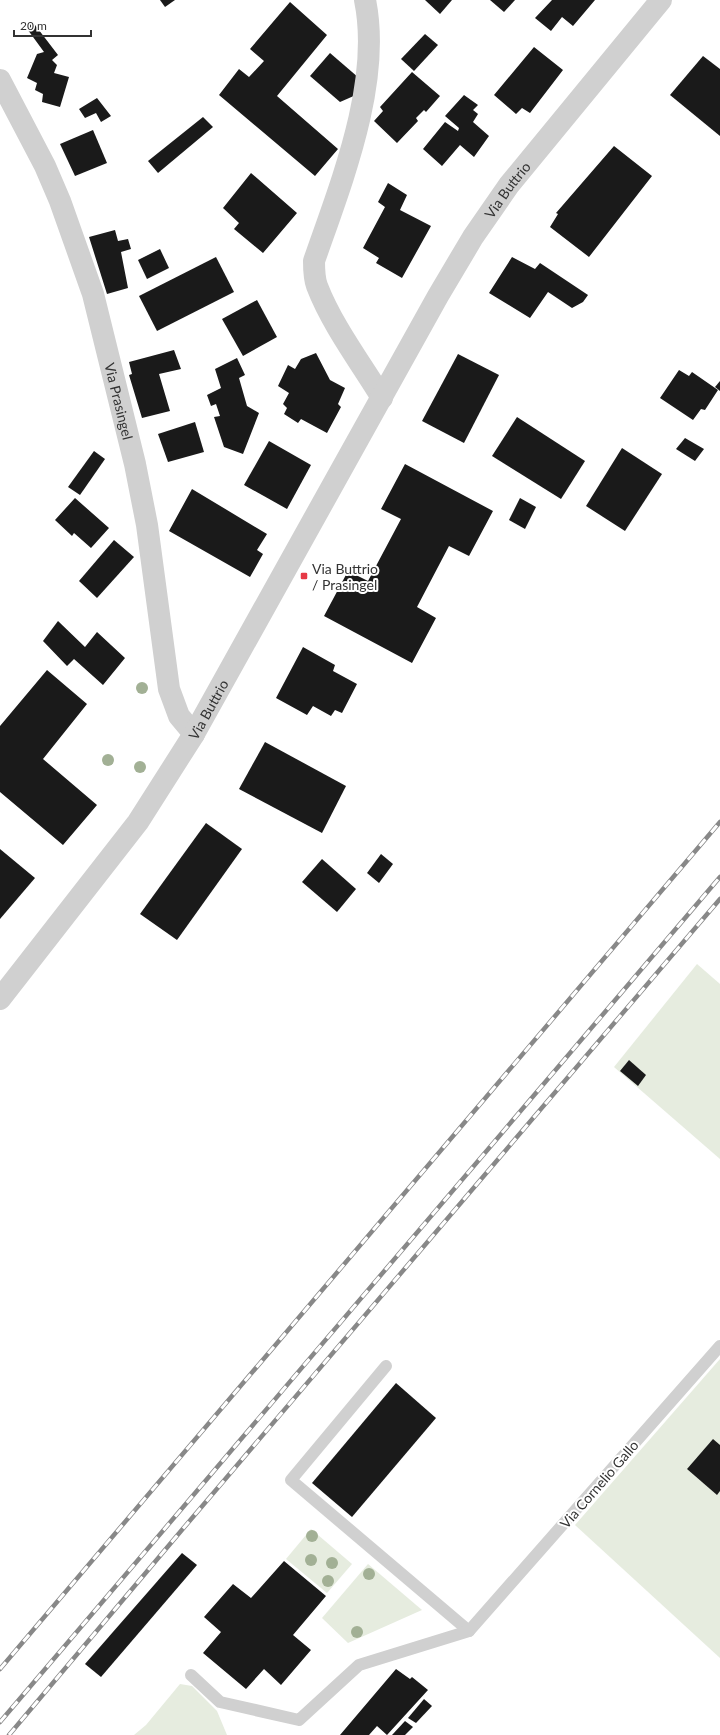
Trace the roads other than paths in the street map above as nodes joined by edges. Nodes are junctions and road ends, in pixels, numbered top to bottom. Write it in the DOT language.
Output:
graph roads {
  1 [pos="365,0"];
  2 [pos="661,0"];
  3 [pos="0,80"];
  4 [pos="382,398"];
  5 [pos="194,734"];
  6 [pos="0,999"];
  7 [pos="720,1346"];
  8 [pos="386,1366"];
  9 [pos="473,1626"];
  10 [pos="191,1675"];
  1 -- 4 [label="street"];
  2 -- 4 [label="street, Via Buttrio"];
  3 -- 5 [label="street, Via Prasingel"];
  4 -- 5 [label="street, Via Buttrio"];
  5 -- 6 [label="street, Via Buttrio"];
  7 -- 9 [label="lane, Via Cornelio Gallo"];
  8 -- 9 [label="lane"];
  9 -- 10 [label="lane"];
}
